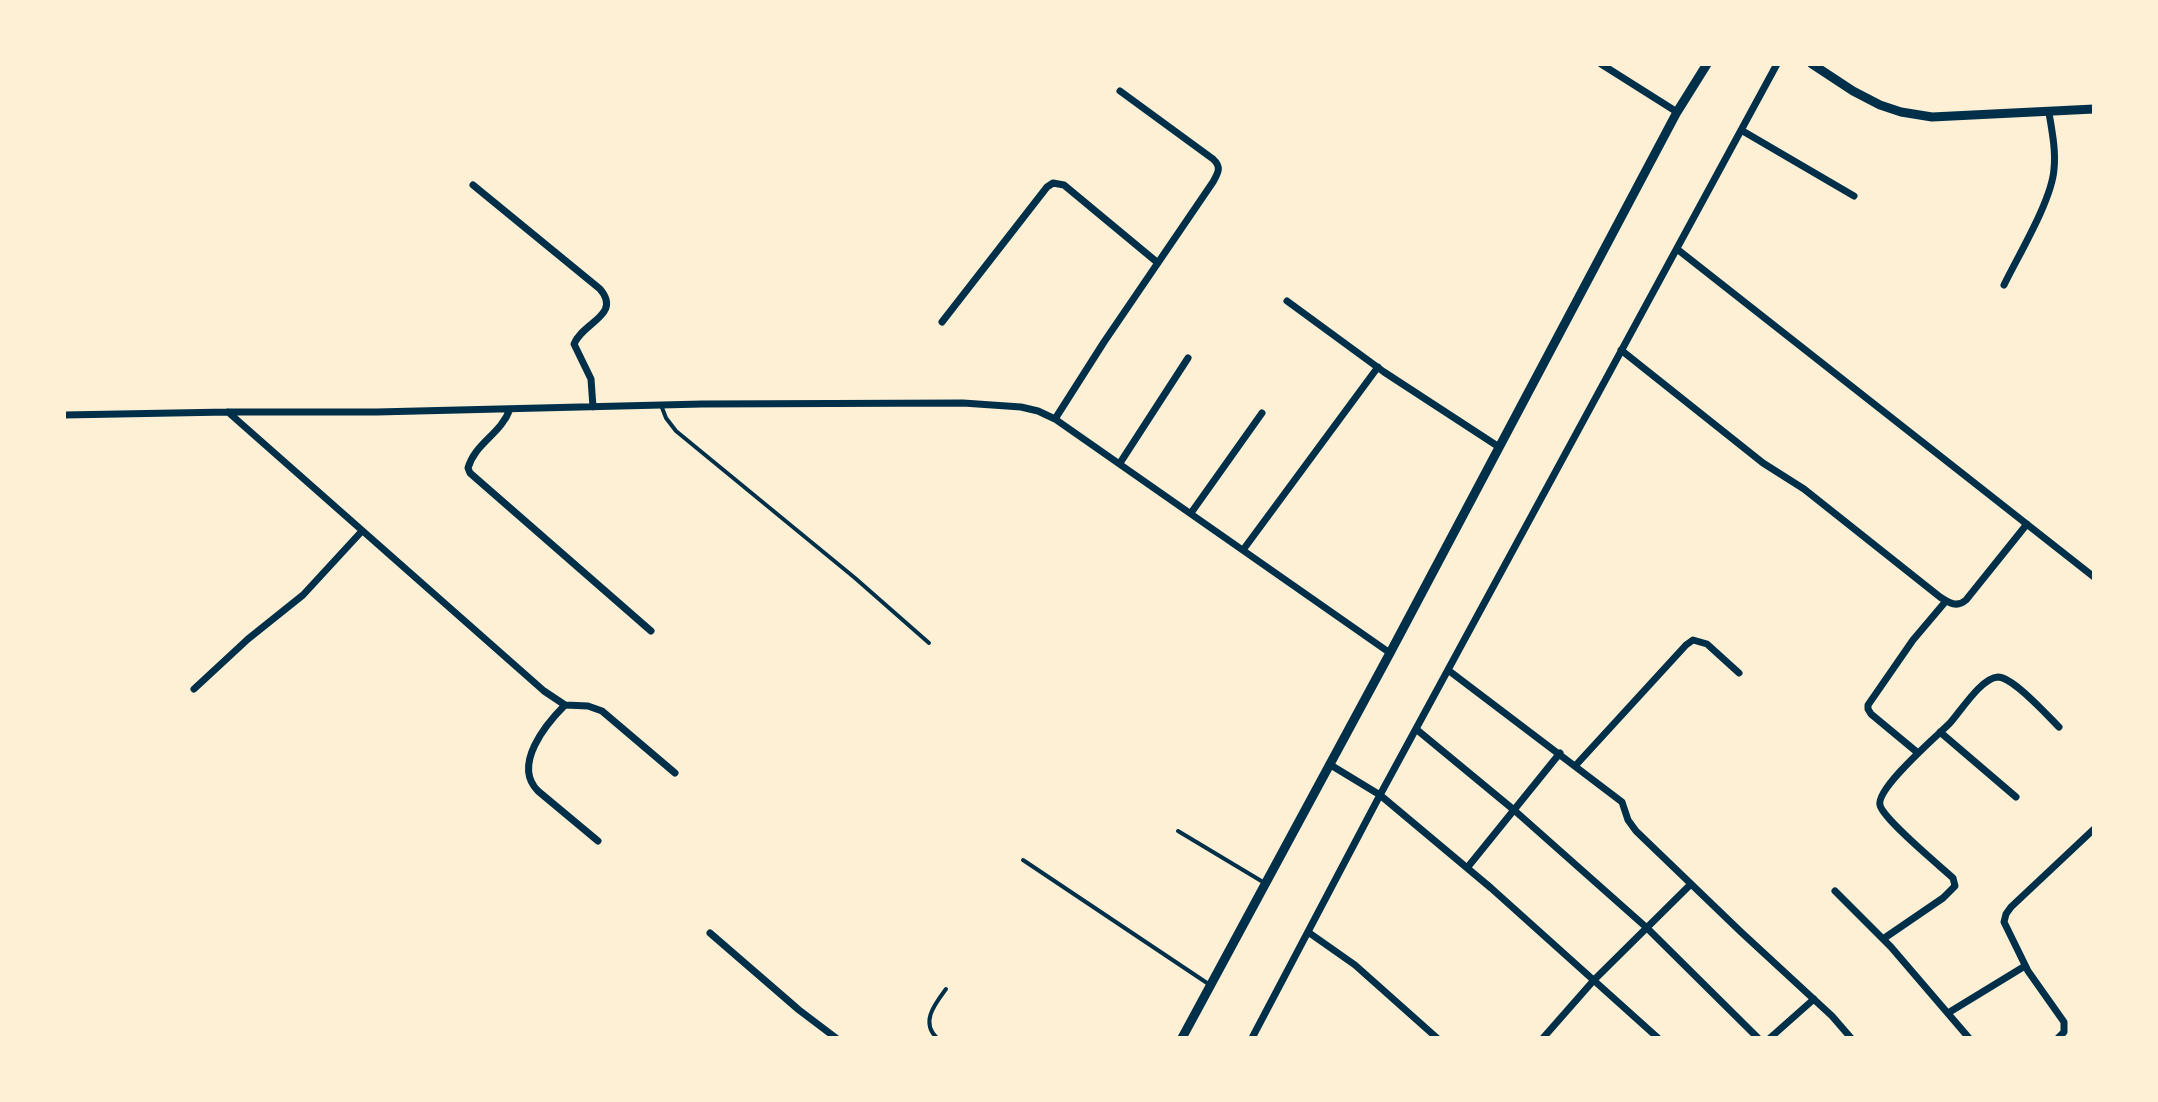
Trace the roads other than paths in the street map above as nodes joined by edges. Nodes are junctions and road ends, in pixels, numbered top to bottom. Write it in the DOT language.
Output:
graph roads {
  1 [pos="1601,64"];
  2 [pos="1707,64"];
  3 [pos="1777,64"];
  4 [pos="1812,64"];
  5 [pos="1120,91"];
  6 [pos="2094,109"];
  7 [pos="1677,112"];
  8 [pos="2049,113"];
  9 [pos="1741,130"];
  10 [pos="473,185"];
  11 [pos="1854,196"];
  12 [pos="1677,249"];
  13 [pos="1158,263"];
  14 [pos="2004,285"];
  15 [pos="1287,301"];
  16 [pos="942,322"];
  17 [pos="1621,350"];
  18 [pos="1188,358"];
  19 [pos="1378,367"];
  20 [pos="661,405"];
  21 [pos="593,407"];
  22 [pos="510,409"];
  23 [pos="228,412"];
  24 [pos="1262,413"];
  25 [pos="64,415"];
  26 [pos="1055,419"];
  27 [pos="1499,447"];
  28 [pos="1120,463"];
  29 [pos="1191,513"];
  30 [pos="2027,524"];
  31 [pos="362,531"];
  32 [pos="1243,550"];
  33 [pos="2094,577"];
  34 [pos="1946,601"];
  35 [pos="651,631"];
  36 [pos="929,643"];
  37 [pos="1390,653"];
  38 [pos="1448,670"];
  39 [pos="1739,673"];
  40 [pos="194,689"];
  41 [pos="565,705"];
  42 [pos="2059,727"];
  43 [pos="1416,729"];
  44 [pos="1940,732"];
  45 [pos="1560,753"];
  46 [pos="1918,753"];
  47 [pos="1329,764"];
  48 [pos="1576,765"];
  49 [pos="675,773"];
  50 [pos="1380,795"];
  51 [pos="2016,797"];
  52 [pos="1514,810"];
  53 [pos="2094,829"];
  54 [pos="1178,831"];
  55 [pos="598,841"];
  56 [pos="1023,860"];
  57 [pos="1467,868"];
  58 [pos="1265,883"];
  59 [pos="1691,884"];
  60 [pos="1835,891"];
  61 [pos="1647,928"];
  62 [pos="1308,932"];
  63 [pos="710,933"];
  64 [pos="1883,939"];
  65 [pos="2025,966"];
  66 [pos="1594,980"];
  67 [pos="1210,985"];
  68 [pos="946,989"];
  69 [pos="1814,999"];
  70 [pos="1948,1013"];
  71 [pos="836,1038"];
  72 [pos="937,1038"];
  73 [pos="1182,1038"];
  74 [pos="1252,1038"];
  75 [pos="1437,1038"];
  76 [pos="1543,1038"];
  77 [pos="1658,1038"];
  78 [pos="1758,1038"];
  79 [pos="1770,1038"];
  80 [pos="1851,1038"];
  81 [pos="1969,1038"];
  82 [pos="2058,1038"];
  1 -- 7 [label="street"];
  2 -- 7 [label="street"];
  3 -- 9 [label="street"];
  4 -- 8 [label="street"];
  5 -- 13 [label="street"];
  6 -- 8 [label="street"];
  7 -- 27 [label="street"];
  8 -- 14 [label="street"];
  9 -- 11 [label="street"];
  9 -- 12 [label="street"];
  10 -- 21 [label="street"];
  12 -- 17 [label="street"];
  12 -- 30 [label="street"];
  13 -- 16 [label="street"];
  13 -- 26 [label="street"];
  15 -- 19 [label="street"];
  17 -- 34 [label="street"];
  17 -- 38 [label="street"];
  18 -- 28 [label="street"];
  19 -- 27 [label="street"];
  19 -- 32 [label="street"];
  20 -- 21 [label="street"];
  20 -- 26 [label="street"];
  20 -- 36 [label="lane"];
  21 -- 22 [label="street"];
  22 -- 23 [label="street"];
  22 -- 35 [label="street"];
  23 -- 25 [label="street"];
  23 -- 31 [label="street"];
  24 -- 29 [label="street"];
  26 -- 28 [label="street"];
  27 -- 37 [label="street"];
  28 -- 29 [label="street"];
  29 -- 32 [label="street"];
  30 -- 33 [label="street"];
  30 -- 34 [label="street"];
  31 -- 40 [label="street"];
  31 -- 41 [label="street"];
  32 -- 37 [label="street"];
  34 -- 46 [label="street"];
  37 -- 47 [label="street"];
  38 -- 43 [label="street"];
  38 -- 45 [label="street"];
  39 -- 48 [label="street"];
  41 -- 49 [label="street"];
  41 -- 55 [label="street"];
  42 -- 44 [label="street"];
  43 -- 50 [label="street"];
  43 -- 52 [label="street"];
  44 -- 46 [label="street"];
  44 -- 51 [label="street"];
  45 -- 48 [label="street"];
  45 -- 52 [label="street"];
  46 -- 64 [label="street"];
  47 -- 50 [label="street"];
  47 -- 58 [label="street"];
  48 -- 59 [label="street"];
  50 -- 57 [label="street"];
  50 -- 62 [label="street"];
  52 -- 57 [label="street"];
  52 -- 61 [label="street"];
  53 -- 65 [label="street"];
  54 -- 58 [label="lane"];
  56 -- 67 [label="lane"];
  57 -- 66 [label="street"];
  58 -- 67 [label="street"];
  59 -- 61 [label="street"];
  59 -- 69 [label="street"];
  60 -- 64 [label="street"];
  61 -- 66 [label="street"];
  61 -- 78 [label="street"];
  62 -- 74 [label="street"];
  62 -- 75 [label="street"];
  63 -- 71 [label="street"];
  64 -- 70 [label="street"];
  65 -- 70 [label="street"];
  65 -- 82 [label="street"];
  66 -- 76 [label="street"];
  66 -- 77 [label="street"];
  67 -- 73 [label="street"];
  68 -- 72 [label="lane"];
  69 -- 79 [label="street"];
  69 -- 80 [label="street"];
  70 -- 81 [label="street"];
}
